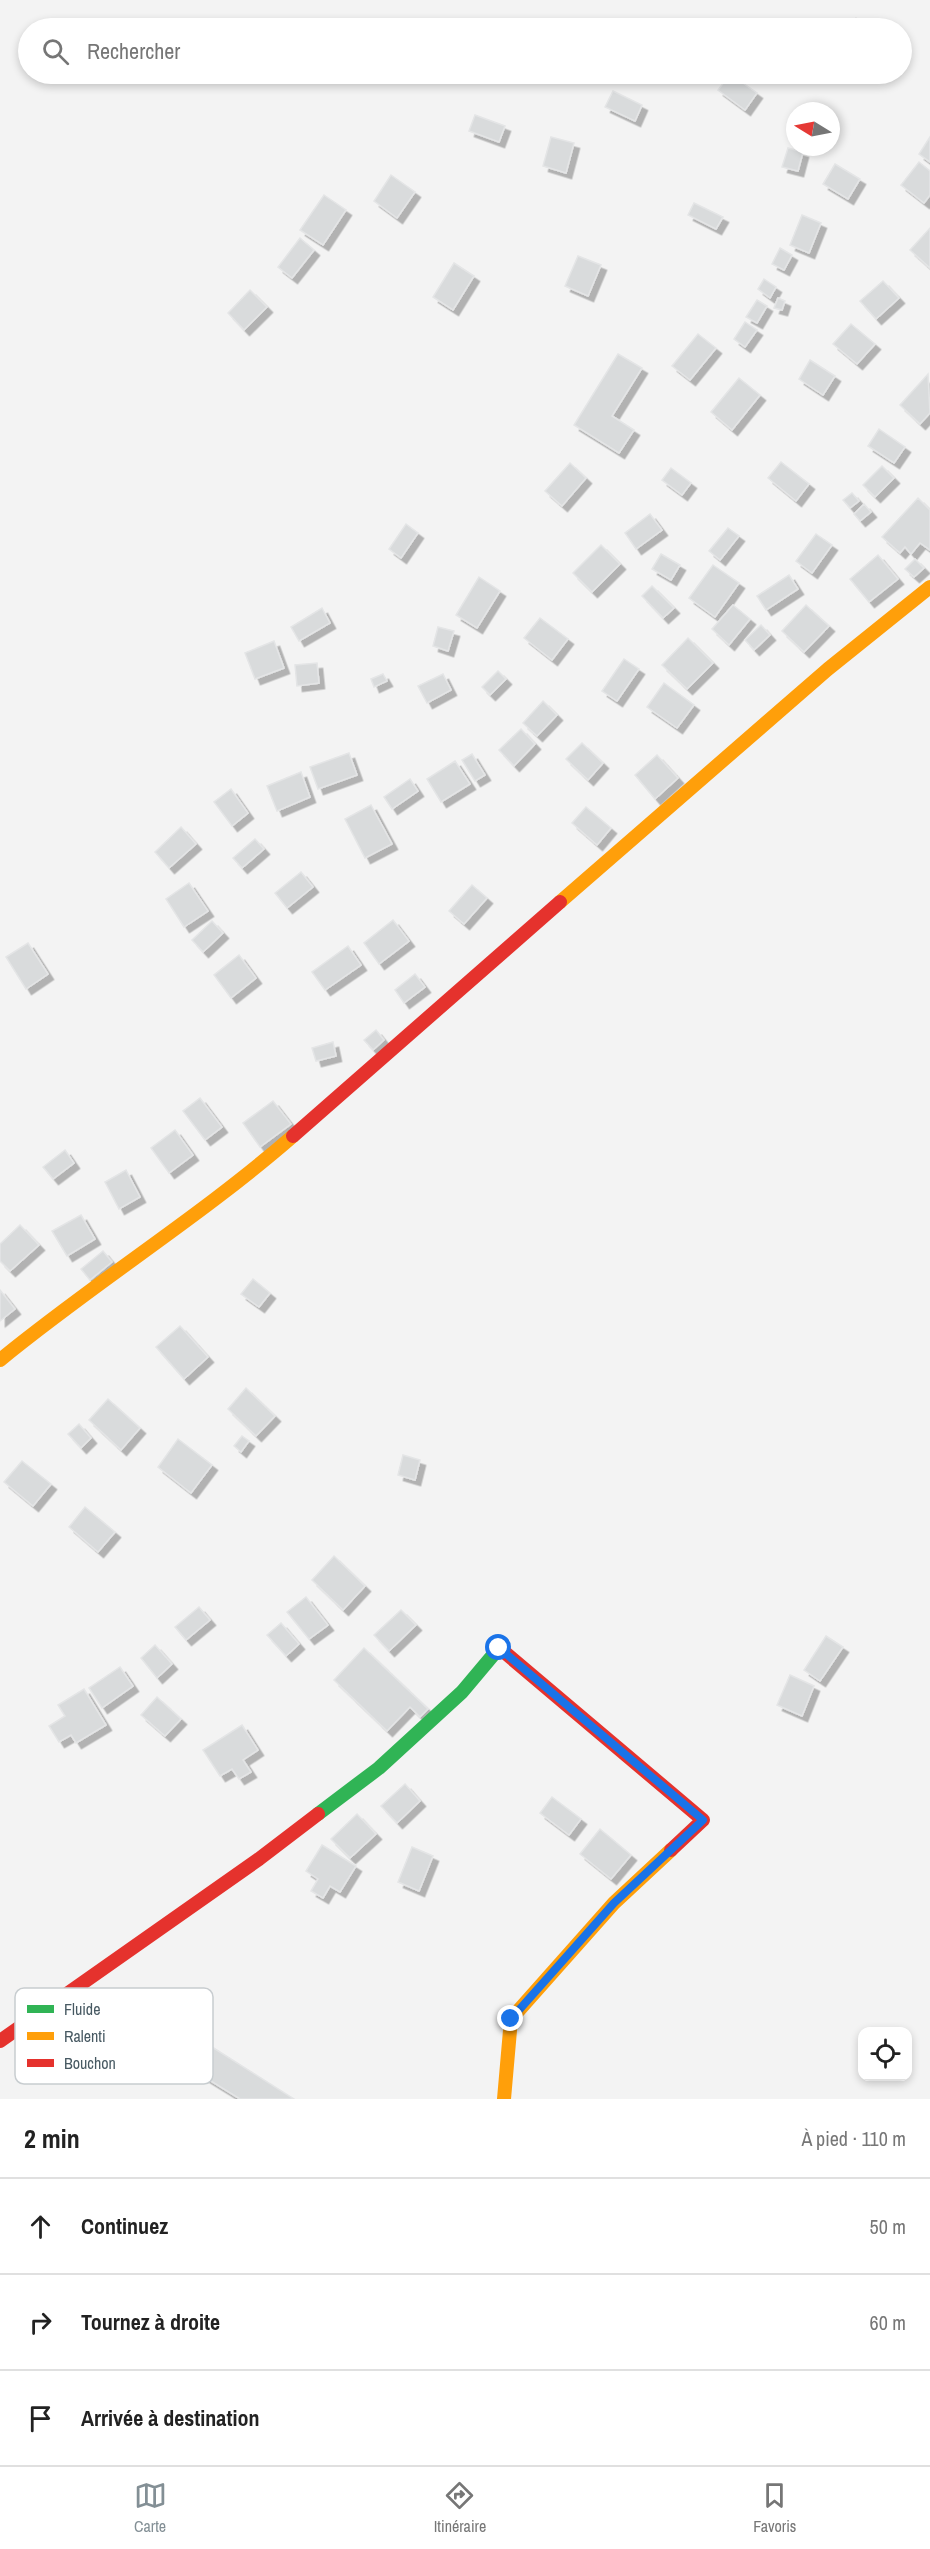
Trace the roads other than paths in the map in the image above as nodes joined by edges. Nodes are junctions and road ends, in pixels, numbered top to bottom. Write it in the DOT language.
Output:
graph roads {
  1 [pos="930,587"];
  2 [pos="0,1360"];
  3 [pos="73,1988"];
  4 [pos="15,2030"];
  5 [pos="0,2041"];
  6 [pos="504,2099"];
  1 -- 2 [label="street"];
  3 -- 6 [label="street"];
  4 -- 5 [label="street"];
}
